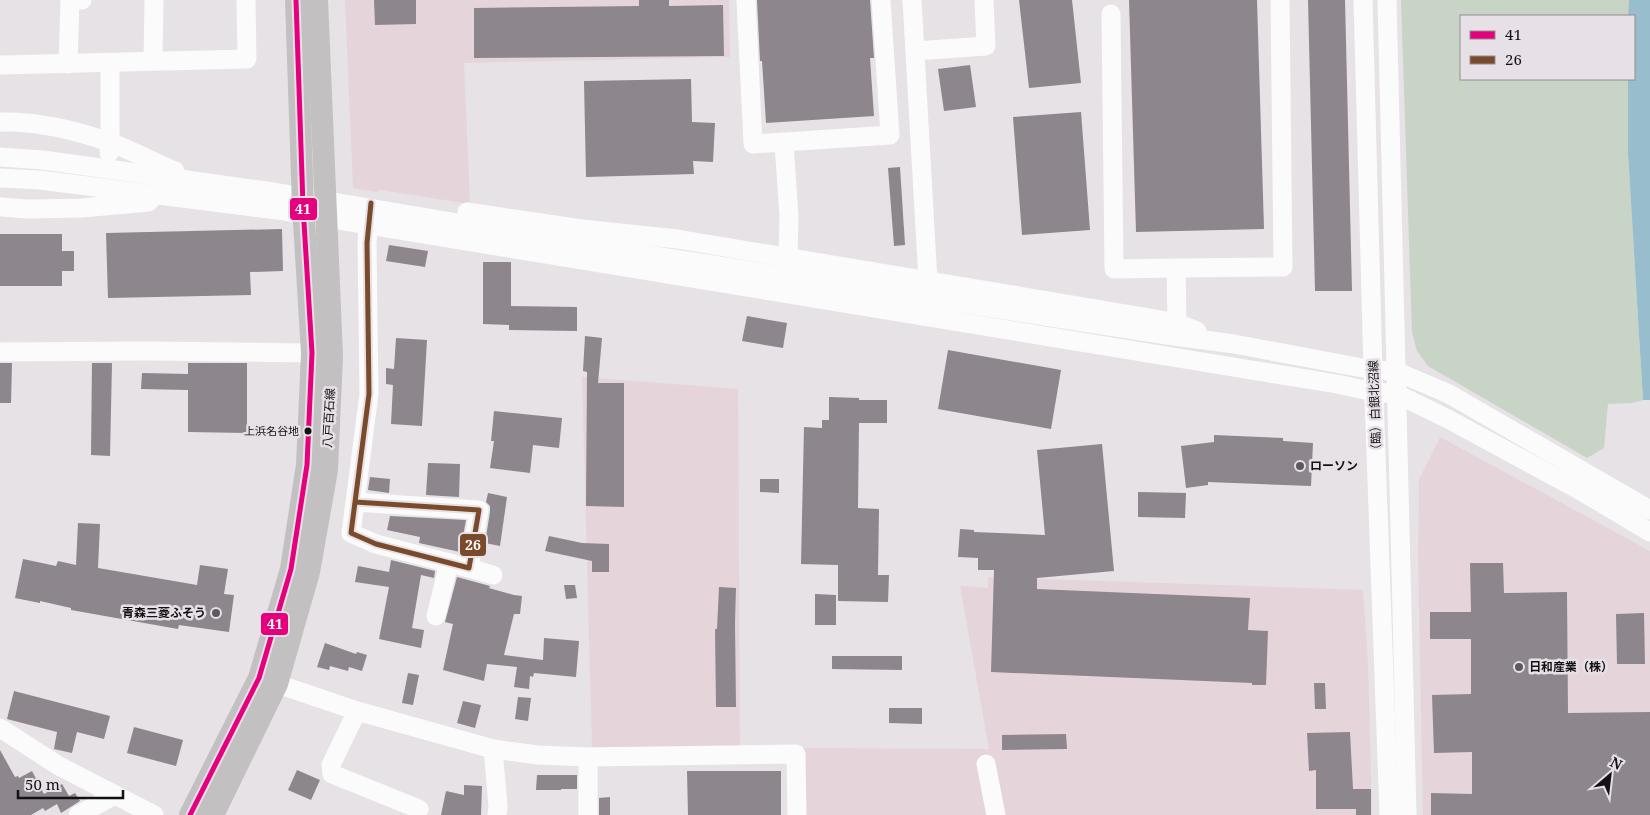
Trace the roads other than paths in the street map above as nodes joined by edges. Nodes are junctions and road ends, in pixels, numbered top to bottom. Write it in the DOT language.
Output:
graph roads {
  1 [pos="82,0"];
  2 [pos="154,0"];
  3 [pos="246,0"];
  4 [pos="296,0"];
  5 [pos="318,0"];
  6 [pos="746,0"];
  7 [pos="881,0"];
  8 [pos="912,0"];
  9 [pos="984,0"];
  10 [pos="1280,0"];
  11 [pos="1363,0"];
  12 [pos="1386,0"];
  13 [pos="1111,14"];
  14 [pos="915,51"];
  15 [pos="153,61"];
  16 [pos="110,63"];
  17 [pos="68,64"];
  18 [pos="0,66"];
  19 [pos="0,122"];
  20 [pos="110,143"];
  21 [pos="784,143"];
  22 [pos="0,157"];
  23 [pos="0,178"];
  24 [pos="242,197"];
  25 [pos="371,203"];
  26 [pos="101,206"];
  27 [pos="304,206"];
  28 [pos="0,207"];
  29 [pos="327,211"];
  30 [pos="368,229"];
  31 [pos="788,258"];
  32 [pos="1176,268"];
  33 [pos="928,281"];
  34 [pos="1172,329"];
  35 [pos="0,352"];
  36 [pos="312,353"];
  37 [pos="1231,368"];
  38 [pos="1373,370"];
  39 [pos="1396,371"];
  40 [pos="1374,392"];
  41 [pos="1397,394"];
  42 [pos="356,502"];
  43 [pos="1650,510"];
  44 [pos="1650,532"];
  45 [pos="449,563"];
  46 [pos="469,568"];
  47 [pos="493,575"];
  48 [pos="436,616"];
  49 [pos="268,681"];
  50 [pos="357,711"];
  51 [pos="0,728"];
  52 [pos="493,749"];
  53 [pos="588,757"];
  54 [pos="986,764"];
  55 [pos="115,795"];
  56 [pos="419,809"];
  57 [pos="78,815"];
  58 [pos="154,815"];
  59 [pos="190,815"];
  60 [pos="213,815"];
  61 [pos="497,815"];
  62 [pos="588,815"];
  63 [pos="797,815"];
  64 [pos="996,815"];
  65 [pos="1390,815"];
  66 [pos="1407,815"];
  1 -- 17 [label="street"];
  2 -- 15 [label="street"];
  3 -- 15 [label="street"];
  4 -- 27 [label="main road, 八戸百石線"];
  5 -- 29 [label="main road, 八戸百石線"];
  6 -- 21 [label="street"];
  7 -- 21 [label="street"];
  8 -- 14 [label="street"];
  9 -- 14 [label="street"];
  10 -- 32 [label="street"];
  11 -- 38 [label="street, （臨）白銀北沼線"];
  12 -- 39 [label="street, （臨）白銀北沼線"];
  13 -- 32 [label="street"];
  14 -- 33 [label="street"];
  15 -- 16 [label="street"];
  16 -- 17 [label="street"];
  16 -- 20 [label="street"];
  17 -- 18 [label="street"];
  19 -- 20 [label="street"];
  20 -- 24 [label="street"];
  20 -- 26 [label="street"];
  21 -- 31 [label="street"];
  22 -- 34 [label="street"];
  23 -- 37 [label="street"];
  24 -- 26 [label="street"];
  24 -- 27 [label="street"];
  25 -- 29 [label="street"];
  25 -- 30 [label="street"];
  25 -- 31 [label="street"];
  26 -- 28 [label="street"];
  27 -- 29 [label="street"];
  27 -- 36 [label="main road, 八戸百石線"];
  29 -- 30 [label="street"];
  29 -- 49 [label="main road, 八戸百石線"];
  30 -- 37 [label="street"];
  30 -- 42 [label="street"];
  31 -- 33 [label="street"];
  32 -- 34 [label="street"];
  33 -- 34 [label="street"];
  34 -- 38 [label="street"];
  35 -- 36 [label="street"];
  36 -- 49 [label="main road, 八戸百石線"];
  37 -- 40 [label="street"];
  38 -- 39 [label="street"];
  38 -- 40 [label="street, （臨）白銀北沼線"];
  39 -- 41 [label="street, （臨）白銀北沼線"];
  39 -- 43 [label="street"];
  40 -- 41 [label="street"];
  40 -- 65 [label="street, （臨）白銀北沼線"];
  41 -- 44 [label="street"];
  41 -- 66 [label="street, （臨）白銀北沼線"];
  42 -- 45 [label="street"];
  42 -- 46 [label="street"];
  45 -- 46 [label="street"];
  45 -- 48 [label="street"];
  46 -- 47 [label="street"];
  49 -- 50 [label="street"];
  49 -- 59 [label="main road, 八戸百石線"];
  49 -- 60 [label="main road, 八戸百石線"];
  50 -- 52 [label="street"];
  50 -- 56 [label="street"];
  51 -- 55 [label="street"];
  52 -- 53 [label="street"];
  52 -- 61 [label="street"];
  53 -- 62 [label="street"];
  53 -- 63 [label="street"];
  54 -- 64 [label="street"];
  55 -- 57 [label="street"];
  55 -- 58 [label="street"];
}
